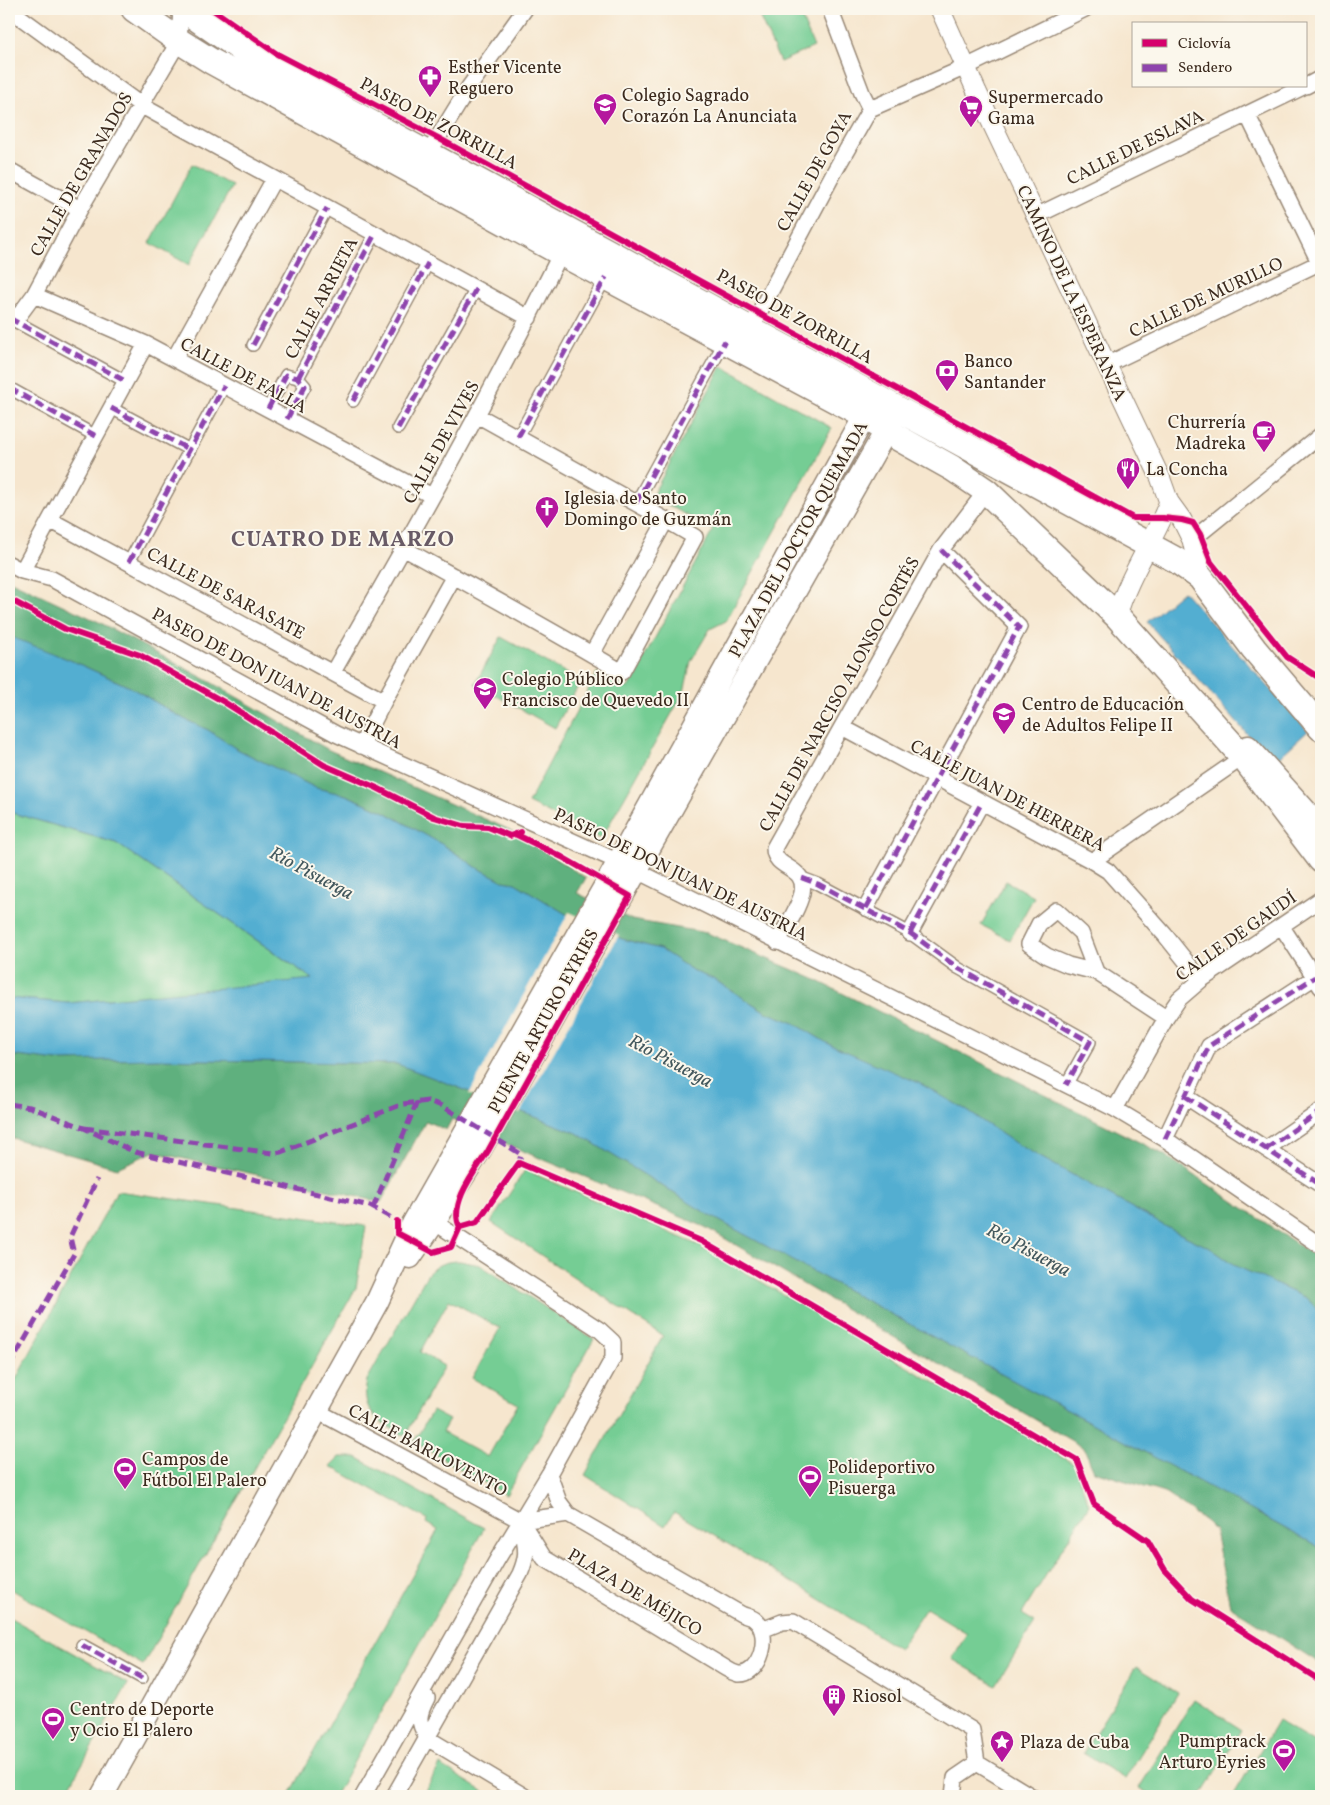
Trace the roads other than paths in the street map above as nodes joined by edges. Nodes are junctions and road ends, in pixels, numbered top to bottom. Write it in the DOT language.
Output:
graph roads {
  1 [pos="9,9"];
  2 [pos="134,9"];
  3 [pos="182,9"];
  4 [pos="524,9"];
  5 [pos="830,9"];
  6 [pos="940,9"];
  7 [pos="1084,9"];
  8 [pos="179,41"];
  9 [pos="966,66"];
  10 [pos="1321,78"];
  11 [pos="1308,85"];
  12 [pos="1302,88"];
  13 [pos="142,106"];
  14 [pos="870,109"];
  15 [pos="1247,114"];
  16 [pos="428,154"];
  17 [pos="9,170"];
  18 [pos="274,179"];
  19 [pos="327,208"];
  20 [pos="80,209"];
  21 [pos="1036,216"];
  22 [pos="375,234"];
  23 [pos="562,253"];
  24 [pos="428,263"];
  25 [pos="1321,264"];
  26 [pos="606,277"];
  27 [pos="476,289"];
  28 [pos="34,295"];
  29 [pos="9,317"];
  30 [pos="530,318"];
  31 [pos="751,328"];
  32 [pos="725,341"];
  33 [pos="146,344"];
  34 [pos="253,345"];
  35 [pos="174,359"];
  36 [pos="1106,365"];
  37 [pos="298,378"];
  38 [pos="125,381"];
  39 [pos="224,386"];
  40 [pos="9,388"];
  41 [pos="353,401"];
  42 [pos="886,403"];
  43 [pos="111,408"];
  44 [pos="268,409"];
  45 [pos="478,415"];
  46 [pos="864,416"];
  47 [pos="287,419"];
  48 [pos="398,428"];
  49 [pos="886,431"];
  50 [pos="1321,435"];
  51 [pos="96,436"];
  52 [pos="518,437"];
  53 [pos="190,450"];
  54 [pos="986,491"];
  55 [pos="432,496"];
  56 [pos="1169,502"];
  57 [pos="636,504"];
  58 [pos="50,520"];
  59 [pos="666,520"];
  60 [pos="1192,540"];
  61 [pos="1149,545"];
  62 [pos="403,548"];
  63 [pos="941,550"];
  64 [pos="129,562"];
  65 [pos="9,564"];
  66 [pos="22,571"];
  67 [pos="454,576"];
  68 [pos="1200,577"];
  69 [pos="1117,616"];
  70 [pos="592,654"];
  71 [pos="333,672"];
  72 [pos="1180,686"];
  73 [pos="384,701"];
  74 [pos="842,727"];
  75 [pos="1321,728"];
  76 [pos="361,746"];
  77 [pos="1243,758"];
  78 [pos="937,778"];
  79 [pos="982,802"];
  80 [pos="1321,828"];
  81 [pos="1321,860"];
  82 [pos="1092,861"];
  83 [pos="627,866"];
  84 [pos="802,878"];
  85 [pos="610,897"];
  86 [pos="1321,899"];
  87 [pos="866,908"];
  88 [pos="1282,927"];
  89 [pos="910,932"];
  90 [pos="777,942"];
  91 [pos="1096,972"];
  92 [pos="1201,980"];
  93 [pos="1318,982"];
  94 [pos="1166,1018"];
  95 [pos="1066,1085"];
  96 [pos="1185,1096"];
  97 [pos="1115,1109"];
  98 [pos="1321,1111"];
  99 [pos="1165,1139"];
  100 [pos="1266,1149"];
  101 [pos="1319,1181"];
  102 [pos="434,1222"];
  103 [pos="1321,1246"];
  104 [pos="378,1302"];
  105 [pos="316,1411"];
  106 [pos="549,1474"];
  107 [pos="568,1514"];
  108 [pos="521,1521"];
  109 [pos="762,1630"];
  110 [pos="82,1645"];
  111 [pos="439,1661"];
  112 [pos="465,1670"];
  113 [pos="142,1678"];
  114 [pos="427,1738"];
  115 [pos="976,1763"];
  116 [pos="102,1796"];
  117 [pos="363,1796"];
  118 [pos="394,1796"];
  119 [pos="524,1796"];
  120 [pos="953,1796"];
  121 [pos="1031,1796"];
  1 -- 13 [label="street"];
  2 -- 8 [label="main road"];
  3 -- 8 [label="street, PASEO DE ZORRILLA"];
  3 -- 16 [label="main road, PASEO DE ZORRILLA"];
  4 -- 16 [label="street"];
  5 -- 14 [label="street"];
  6 -- 9 [label="street, CAMINO DE LA ESPERANZA"];
  7 -- 9 [label="street, CALLE DE GOYA"];
  8 -- 13 [label="street, CALLE DE GRANADOS"];
  8 -- 23 [label="main road"];
  9 -- 14 [label="street, CALLE DE GOYA"];
  9 -- 21 [label="street, CAMINO DE LA ESPERANZA"];
  10 -- 11 [label="street, CALLE DE ESLAVA"];
  12 -- 15 [label="street, CALLE DE ESLAVA"];
  13 -- 18 [label="street"];
  13 -- 20 [label="street, CALLE DE GRANADOS"];
  14 -- 31 [label="street, CALLE DE GOYA"];
  15 -- 21 [label="street, CALLE DE ESLAVA"];
  15 -- 25 [label="street"];
  16 -- 31 [label="main road, PASEO DE ZORRILLA"];
  17 -- 20 [label="street"];
  18 -- 19 [label="street"];
  18 -- 35 [label="street"];
  19 -- 22 [label="street"];
  19 -- 34 [label="street"];
  20 -- 28 [label="street, CALLE DE GRANADOS"];
  21 -- 36 [label="street, CAMINO DE LA ESPERANZA"];
  22 -- 24 [label="street"];
  22 -- 37 [label="street, CALLE ARRIETA"];
  23 -- 26 [label="main road"];
  23 -- 30 [label="street, CALLE DE VIVES"];
  24 -- 27 [label="street"];
  24 -- 41 [label="street"];
  25 -- 36 [label="street, CALLE DE MURILLO"];
  26 -- 32 [label="main road"];
  26 -- 52 [label="street"];
  27 -- 30 [label="street"];
  27 -- 48 [label="street"];
  28 -- 29 [label="street, CALLE DE GRANADOS"];
  28 -- 33 [label="street, CALLE DE FALLA"];
  29 -- 38 [label="street"];
  30 -- 45 [label="street, CALLE DE VIVES"];
  31 -- 42 [label="main road, PASEO DE ZORRILLA"];
  32 -- 46 [label="main road"];
  32 -- 57 [label="street"];
  33 -- 35 [label="street, CALLE DE FALLA"];
  33 -- 38 [label="street"];
  35 -- 39 [label="street, CALLE DE FALLA"];
  36 -- 56 [label="street, CAMINO DE LA ESPERANZA"];
  37 -- 44 [label="street, CALLE ARRIETA"];
  37 -- 47 [label="street, CALLE ARRIETA"];
  38 -- 43 [label="street"];
  39 -- 44 [label="street, CALLE DE FALLA"];
  39 -- 53 [label="street"];
  40 -- 51 [label="street"];
  42 -- 46 [label="main road, PLAZA DEL DOCTOR QUEMADA"];
  42 -- 49 [label="main road, PLAZA DEL DOCTOR QUEMADA"];
  42 -- 61 [label="main road, PASEO DE ZORRILLA"];
  43 -- 51 [label="street"];
  43 -- 53 [label="street"];
  44 -- 47 [label="street, CALLE DE FALLA"];
  45 -- 52 [label="street"];
  45 -- 55 [label="street, CALLE DE VIVES"];
  46 -- 49 [label="main road"];
  46 -- 83 [label="main road, PLAZA DEL DOCTOR QUEMADA"];
  47 -- 55 [label="street, CALLE DE FALLA"];
  49 -- 54 [label="main road"];
  49 -- 83 [label="main road, PLAZA DEL DOCTOR QUEMADA"];
  50 -- 60 [label="street"];
  51 -- 58 [label="street"];
  52 -- 57 [label="street"];
  53 -- 64 [label="street"];
  54 -- 63 [label="street, CALLE DE NARCISO ALONSO CORTÉS"];
  54 -- 69 [label="main road"];
  55 -- 62 [label="street, CALLE DE VIVES"];
  56 -- 60 [label="street, CAMINO DE LA ESPERANZA"];
  56 -- 61 [label="street"];
  57 -- 59 [label="street"];
  58 -- 64 [label="street, CALLE DE SARASATE"];
  58 -- 66 [label="street"];
  59 -- 70 [label="street"];
  59 -- 70 [label="street"];
  60 -- 68 [label="street, CAMINO DE LA ESPERANZA"];
  61 -- 68 [label="main road, PASEO DE ZORRILLA"];
  61 -- 69 [label="street"];
  62 -- 67 [label="street"];
  62 -- 71 [label="street, CALLE DE VIVES"];
  63 -- 74 [label="street, CALLE DE NARCISO ALONSO CORTÉS"];
  63 -- 78 [label="street"];
  64 -- 71 [label="street, CALLE DE SARASATE"];
  65 -- 66 [label="street, PASEO DE DON JUAN DE AUSTRIA"];
  66 -- 76 [label="street, PASEO DE DON JUAN DE AUSTRIA"];
  67 -- 70 [label="street"];
  67 -- 73 [label="street"];
  68 -- 75 [label="main road, PASEO DE ZORRILLA"];
  69 -- 72 [label="main road"];
  71 -- 73 [label="street, CALLE DE SARASATE"];
  72 -- 77 [label="main road"];
  72 -- 80 [label="main road"];
  73 -- 76 [label="street"];
  74 -- 78 [label="street, CALLE JUAN DE HERRERA"];
  74 -- 84 [label="street, CALLE DE NARCISO ALONSO CORTÉS"];
  76 -- 83 [label="street, PASEO DE DON JUAN DE AUSTRIA"];
  77 -- 81 [label="main road"];
  77 -- 82 [label="street"];
  78 -- 79 [label="street, CALLE JUAN DE HERRERA"];
  78 -- 87 [label="street"];
  79 -- 82 [label="street, CALLE JUAN DE HERRERA"];
  79 -- 89 [label="street"];
  82 -- 92 [label="street, CALLE JUAN DE HERRERA"];
  83 -- 85 [label="main road, PLAZA DEL DOCTOR QUEMADA"];
  83 -- 90 [label="street, PASEO DE DON JUAN DE AUSTRIA"];
  84 -- 87 [label="street"];
  84 -- 90 [label="street"];
  85 -- 102 [label="main road, PUENTE ARTURO EYRIES"];
  85 -- 104 [label="main road, PUENTE ARTURO EYRIES"];
  86 -- 88 [label="street, CALLE DE GAUDÍ"];
  87 -- 89 [label="street"];
  88 -- 92 [label="street, CALLE DE GAUDÍ"];
  88 -- 93 [label="street"];
  89 -- 95 [label="street"];
  90 -- 95 [label="street, PASEO DE DON JUAN DE AUSTRIA"];
  91 -- 91 [label="street"];
  91 -- 94 [label="street"];
  92 -- 94 [label="street, CALLE DE GAUDÍ"];
  93 -- 96 [label="street"];
  94 -- 97 [label="street, CALLE DE GAUDÍ"];
  95 -- 97 [label="street, PASEO DE DON JUAN DE AUSTRIA"];
  96 -- 99 [label="street"];
  96 -- 100 [label="street"];
  97 -- 99 [label="street, PASEO DE DON JUAN DE AUSTRIA"];
  98 -- 100 [label="street"];
  99 -- 103 [label="street, PASEO DE DON JUAN DE AUSTRIA"];
  100 -- 101 [label="street"];
  102 -- 104 [label="main road, PUENTE ARTURO EYRIES"];
  102 -- 106 [label="street"];
  104 -- 105 [label="main road"];
  105 -- 108 [label="street, CALLE BARLOVENTO"];
  105 -- 116 [label="main road"];
  106 -- 107 [label="street, PLAZA DE MÉJICO"];
  106 -- 108 [label="street"];
  107 -- 108 [label="street"];
  107 -- 109 [label="street, PLAZA DE MÉJICO"];
  108 -- 109 [label="street, PLAZA DE MÉJICO"];
  108 -- 111 [label="street"];
  108 -- 112 [label="street"];
  109 -- 115 [label="street"];
  110 -- 113 [label="street"];
  111 -- 112 [label="street"];
  111 -- 114 [label="street"];
  111 -- 117 [label="street"];
  112 -- 114 [label="street"];
  114 -- 118 [label="street"];
  114 -- 119 [label="street"];
  115 -- 120 [label="street"];
  115 -- 121 [label="street"];
}
